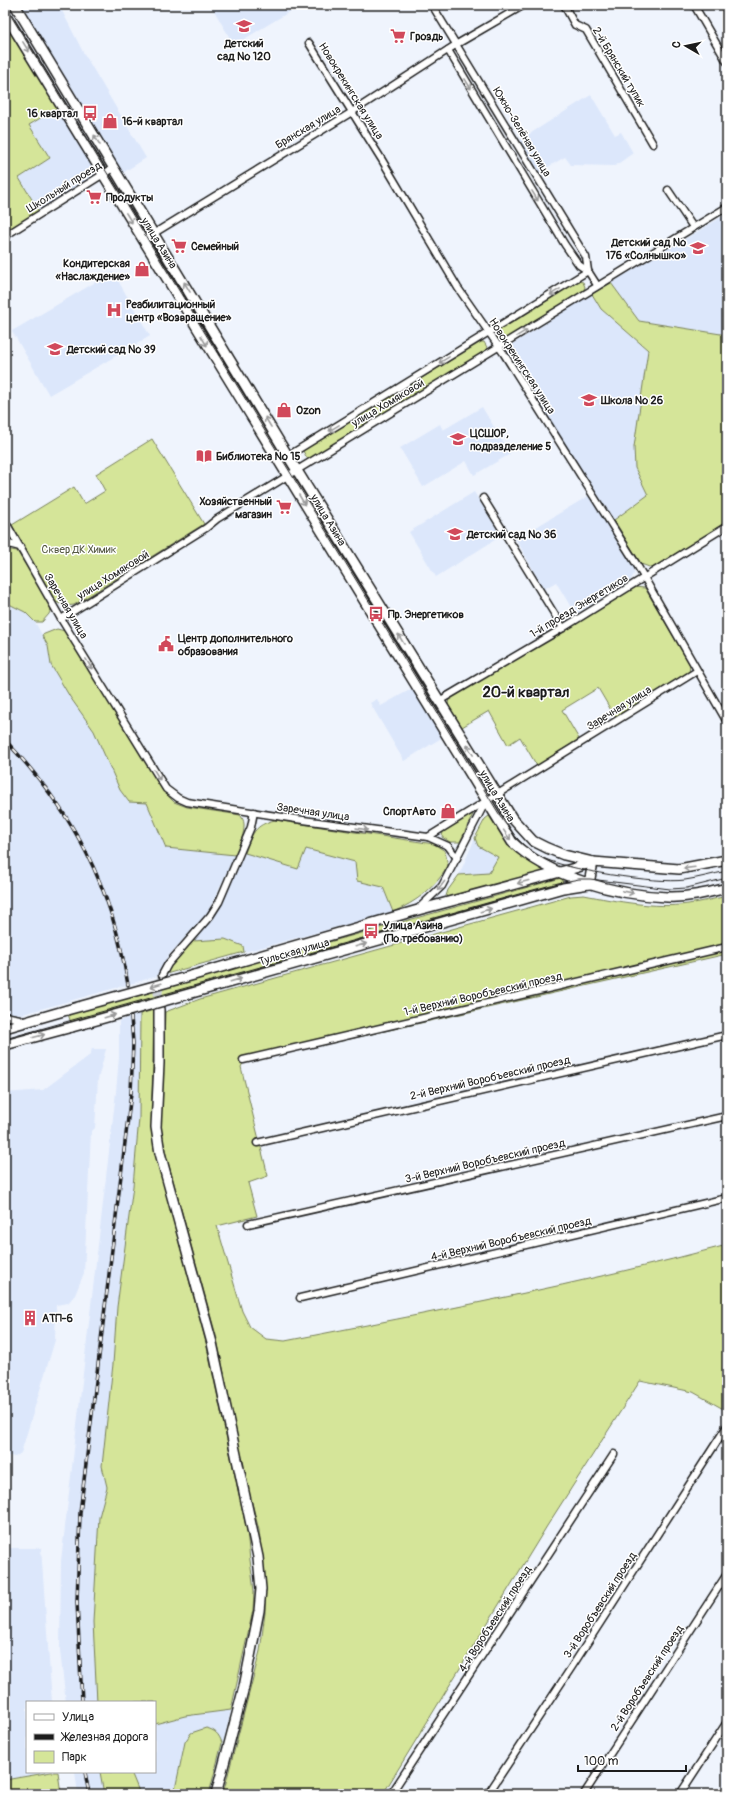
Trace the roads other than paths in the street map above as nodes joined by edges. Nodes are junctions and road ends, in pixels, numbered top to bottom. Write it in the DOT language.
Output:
graph roads {
  1 [pos="15,5"];
  2 [pos="432,5"];
  3 [pos="524,5"];
  4 [pos="564,5"];
  5 [pos="694,5"];
  6 [pos="5,14"];
  7 [pos="309,44"];
  8 [pos="457,44"];
  9 [pos="448,50"];
  10 [pos="727,62"];
  11 [pos="352,112"];
  12 [pos="653,144"];
  13 [pos="113,168"];
  14 [pos="102,174"];
  15 [pos="668,190"];
  16 [pos="727,207"];
  17 [pos="692,227"];
  18 [pos="154,233"];
  19 [pos="5,236"];
  20 [pos="143,240"];
  21 [pos="588,272"];
  22 [pos="595,287"];
  23 [pos="489,332"];
  24 [pos="499,348"];
  25 [pos="288,456"];
  26 [pos="279,461"];
  27 [pos="298,470"];
  28 [pos="288,476"];
  29 [pos="483,498"];
  30 [pos="5,521"];
  31 [pos="727,526"];
  32 [pos="5,543"];
  33 [pos="20,547"];
  34 [pos="644,577"];
  35 [pos="61,619"];
  36 [pos="564,628"];
  37 [pos="697,671"];
  38 [pos="439,701"];
  39 [pos="727,722"];
  40 [pos="498,794"];
  41 [pos="486,802"];
  42 [pos="254,812"];
  43 [pos="428,838"];
  44 [pos="457,858"];
  45 [pos="727,860"];
  46 [pos="593,862"];
  47 [pos="561,871"];
  48 [pos="589,884"];
  49 [pos="727,888"];
  50 [pos="418,910"];
  51 [pos="727,947"];
  52 [pos="162,975"];
  53 [pos="159,1009"];
  54 [pos="5,1016"];
  55 [pos="26,1023"];
  56 [pos="5,1028"];
  57 [pos="727,1035"];
  58 [pos="5,1044"];
  59 [pos="244,1060"];
  60 [pos="727,1116"];
  61 [pos="257,1143"];
  62 [pos="727,1198"];
  63 [pos="248,1224"];
  64 [pos="300,1298"];
  65 [pos="727,1426"];
  66 [pos="614,1454"];
  67 [pos="727,1574"];
  68 [pos="727,1722"];
  69 [pos="216,1794"];
  70 [pos="391,1794"];
  71 [pos="488,1794"];
  72 [pos="584,1794"];
  73 [pos="680,1794"];
  13 -- 1 [label="street, улица Азина, one-way"];
  2 -- 8 [label="street, Южно-Зелёная улица"];
  3 -- 8 [label="street, Брянская улица"];
  4 -- 12 [label="street, 2-й Брянский тупик"];
  5 -- 10 [label="street"];
  6 -- 14 [label="street, улица Азина, one-way"];
  7 -- 11 [label="street, Новокрекингская улица"];
  8 -- 9 [label="street, Брянская улица"];
  8 -- 21 [label="street, Южно-Зелёная улица"];
  9 -- 11 [label="street, Брянская улица"];
  9 -- 21 [label="street, Южно-Зелёная улица, one-way"];
  11 -- 18 [label="street, Брянская улица"];
  11 -- 23 [label="street, Новокрекингская улица"];
  13 -- 14 [label="street, Школьный проезд"];
  13 -- 18 [label="street, улица Азина"];
  14 -- 19 [label="street, Школьный проезд"];
  14 -- 20 [label="street, улица Азина, one-way"];
  15 -- 17 [label="street"];
  16 -- 17 [label="street, улица Хомяковой"];
  17 -- 22 [label="street, улица Хомяковой"];
  18 -- 20 [label="street, Брянская улица"];
  25 -- 18 [label="street, улица Азина, one-way"];
  20 -- 26 [label="street, улица Азина, one-way"];
  21 -- 22 [label="street, Южно-Зелёная улица"];
  21 -- 23 [label="street, улица Хомяковой, one-way"];
  24 -- 22 [label="street, улица Хомяковой, one-way"];
  23 -- 24 [label="street, Новокрекингская улица"];
  23 -- 25 [label="street, улица Хомяковой, one-way"];
  24 -- 27 [label="street, улица Хомяковой"];
  24 -- 34 [label="street, Новокрекингская улица"];
  25 -- 26 [label="street, улица Хомяковой"];
  25 -- 27 [label="street, улица Азина"];
  26 -- 28 [label="street, улица Азина"];
  27 -- 28 [label="street, улица Хомяковой"];
  38 -- 27 [label="street, улица Азина, one-way"];
  28 -- 35 [label="street, улица Хомяковой"];
  28 -- 41 [label="street, улица Азина, one-way"];
  29 -- 36 [label="street"];
  30 -- 33 [label="street, Заречная улица"];
  31 -- 34 [label="street, 1-й проезд Энергетиков"];
  32 -- 33 [label="street"];
  33 -- 35 [label="street, Заречная улица"];
  34 -- 36 [label="street, 1-й проезд Энергетиков"];
  34 -- 37 [label="street, Новокрекингская улица"];
  35 -- 42 [label="street, Заречная улица, one-way"];
  36 -- 38 [label="street, 1-й проезд Энергетиков"];
  37 -- 39 [label="street, Новокрекингская улица"];
  37 -- 40 [label="street, Заречная улица"];
  40 -- 38 [label="street, улица Азина, one-way"];
  40 -- 41 [label="street, Заречная улица"];
  40 -- 46 [label="street, улица Азина"];
  41 -- 43 [label="street, Заречная улица"];
  41 -- 44 [label="street"];
  41 -- 47 [label="street, улица Азина, one-way"];
  42 -- 43 [label="street, Заречная улица, one-way"];
  42 -- 52 [label="street"];
  43 -- 44 [label="street"];
  44 -- 50 [label="street, one-way"];
  45 -- 46 [label="street, улица Азина, one-way"];
  46 -- 47 [label="street, Тульская улица"];
  46 -- 48 [label="street"];
  47 -- 48 [label="street, улица Азина"];
  47 -- 50 [label="street, Тульская улица, one-way"];
  48 -- 49 [label="street, улица Азина, one-way"];
  58 -- 48 [label="street, Тульская улица, one-way, bridge"];
  50 -- 55 [label="street, Тульская улица, one-way, bridge"];
  51 -- 59 [label="street, 1-й Верхний Воробъевский проезд"];
  53 -- 69 [label="street"];
  54 -- 55 [label="street"];
  55 -- 56 [label="street, Тульская улица"];
  57 -- 61 [label="street, 2-й Верхний Воробъевский проезд"];
  60 -- 63 [label="street, 3-й Верхний Воробъевский проезд"];
  62 -- 64 [label="street, 4-й Верхний Воробъевский проезд"];
  65 -- 71 [label="street, 3-й Воробъевский проезд"];
  66 -- 70 [label="street, 4-й Воробъевский проезд"];
  67 -- 72 [label="street, 2-й Воробъевский проезд"];
  68 -- 73 [label="street"];
}
